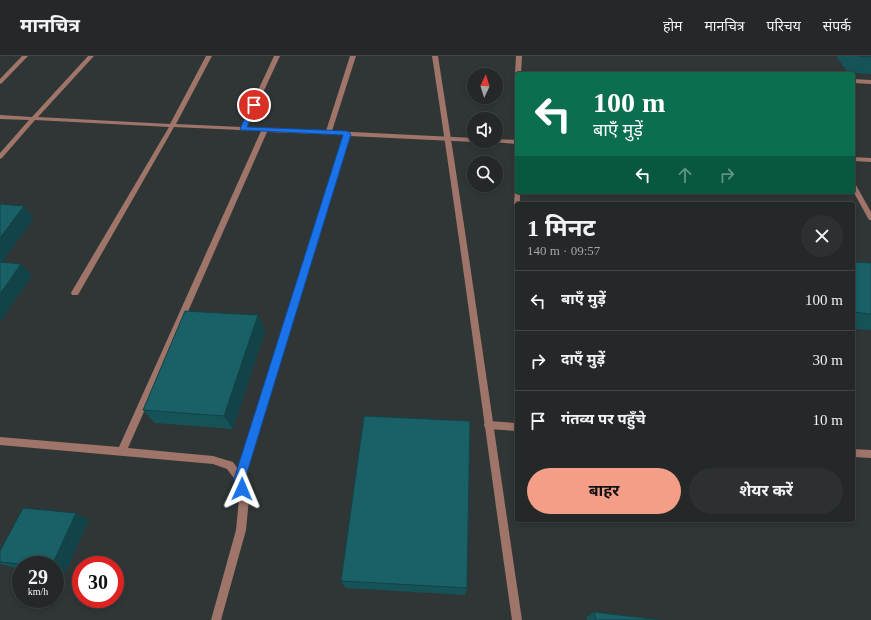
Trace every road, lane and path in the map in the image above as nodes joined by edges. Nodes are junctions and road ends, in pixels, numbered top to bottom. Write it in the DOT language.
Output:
graph roads {
  1 [pos="25,56"];
  2 [pos="91,56"];
  3 [pos="209,56"];
  4 [pos="277,56"];
  5 [pos="353,56"];
  6 [pos="435,56"];
  7 [pos="518,56"];
  8 [pos="518,72"];
  9 [pos="855,81"];
  10 [pos="0,82"];
  11 [pos="871,82"];
  12 [pos="0,117"];
  13 [pos="33,119"];
  14 [pos="172,126"];
  15 [pos="243,129"];
  16 [pos="265,130"];
  17 [pos="328,133"];
  18 [pos="347,134"];
  19 [pos="448,138"];
  20 [pos="467,139"];
  21 [pos="503,141"];
  22 [pos="515,142"];
  23 [pos="0,157"];
  24 [pos="855,159"];
  25 [pos="871,160"];
  26 [pos="855,189"];
  27 [pos="871,218"];
  28 [pos="75,293"];
  29 [pos="488,425"];
  30 [pos="515,427"];
  31 [pos="0,441"];
  32 [pos="122,452"];
  33 [pos="855,452"];
  34 [pos="871,454"];
  35 [pos="240,479"];
  36 [pos="216,620"];
  37 [pos="517,620"];
  1 -- 10 [label="street"];
  2 -- 13 [label="street"];
  3 -- 14 [label="street"];
  4 -- 15 [label="street"];
  5 -- 17 [label="street"];
  6 -- 19 [label="street"];
  7 -- 8 [label="street"];
  9 -- 11 [label="street"];
  12 -- 13 [label="street"];
  13 -- 14 [label="street"];
  13 -- 23 [label="street"];
  14 -- 15 [label="street"];
  14 -- 28 [label="street"];
  15 -- 16 [label="street"];
  16 -- 17 [label="street"];
  16 -- 32 [label="street"];
  17 -- 18 [label="street"];
  18 -- 19 [label="street"];
  18 -- 35 [label="street"];
  19 -- 20 [label="street"];
  19 -- 29 [label="street"];
  21 -- 22 [label="street"];
  24 -- 25 [label="street"];
  26 -- 27 [label="street"];
  29 -- 30 [label="street"];
  29 -- 37 [label="street"];
  31 -- 32 [label="street"];
  32 -- 35 [label="street"];
  33 -- 34 [label="street"];
  35 -- 36 [label="street"];
}
